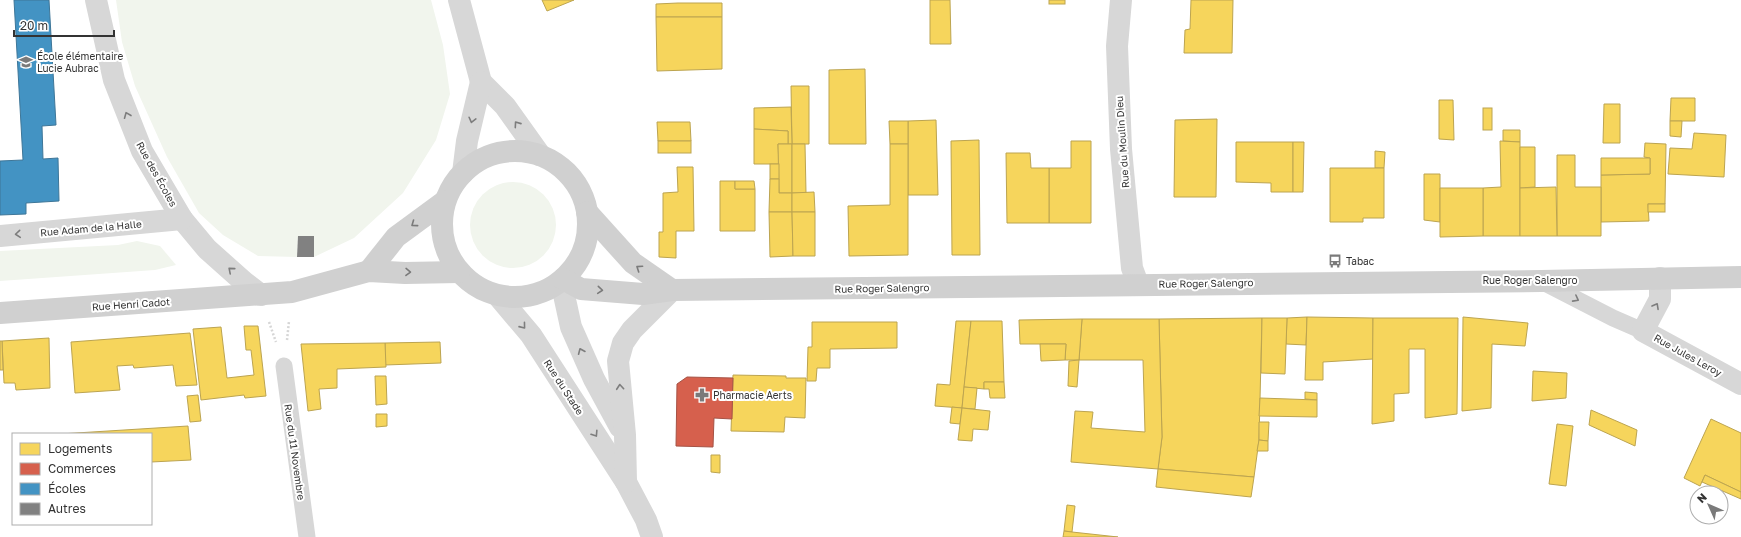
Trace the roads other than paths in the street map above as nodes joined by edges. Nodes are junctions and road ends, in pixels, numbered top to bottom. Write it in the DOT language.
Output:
graph roads {
  1 [pos="96,0"];
  2 [pos="459,0"];
  3 [pos="1121,0"];
  4 [pos="481,82"];
  5 [pos="540,155"];
  6 [pos="463,173"];
  7 [pos="446,201"];
  8 [pos="587,212"];
  9 [pos="182,219"];
  10 [pos="0,236"];
  11 [pos="369,270"];
  12 [pos="459,272"];
  13 [pos="1741,277"];
  14 [pos="1660,278"];
  15 [pos="562,280"];
  16 [pos="1541,281"];
  17 [pos="1138,284"];
  18 [pos="672,290"];
  19 [pos="261,295"];
  20 [pos="498,296"];
  21 [pos="0,313"];
  22 [pos="1642,331"];
  23 [pos="284,366"];
  24 [pos="1741,384"];
  25 [pos="625,435"];
  26 [pos="626,482"];
  27 [pos="307,537"];
  28 [pos="652,537"];
  9 -- 1 [label="street, Rue des Écoles, one-way"];
  2 -- 4 [label="street"];
  3 -- 17 [label="street, Rue du Moulin Dieu"];
  5 -- 4 [label="street, one-way"];
  4 -- 6 [label="street, one-way"];
  5 -- 6 [label="main road"];
  5 -- 8 [label="main road"];
  6 -- 7 [label="main road"];
  7 -- 11 [label="main road, one-way"];
  7 -- 12 [label="main road"];
  8 -- 15 [label="main road"];
  18 -- 8 [label="main road, one-way"];
  9 -- 10 [label="street, Rue Adam de la Halle, one-way"];
  19 -- 9 [label="street, Rue des Écoles, one-way"];
  11 -- 12 [label="main road, one-way"];
  11 -- 19 [label="main road, Rue Henri Cadot"];
  12 -- 20 [label="main road"];
  13 -- 14 [label="main road, Rue Roger Salengro"];
  14 -- 16 [label="main road, Rue Roger Salengro"];
  22 -- 14 [label="street, Rue Jules Leroy, one-way"];
  15 -- 18 [label="main road, Rue Roger Salengro, one-way"];
  15 -- 20 [label="main road"];
  25 -- 15 [label="street, Rue du Stade, one-way"];
  16 -- 17 [label="main road, Rue Roger Salengro"];
  16 -- 22 [label="lane, one-way"];
  17 -- 18 [label="main road, Rue Roger Salengro"];
  25 -- 18 [label="street, Rue du Stade, one-way"];
  19 -- 21 [label="main road, Rue Henri Cadot"];
  20 -- 26 [label="street, Rue du Stade, one-way"];
  22 -- 24 [label="street, Rue Jules Leroy"];
  23 -- 27 [label="lane, Rue du 11 Novembre"];
  25 -- 26 [label="street, Rue du Stade"];
  26 -- 28 [label="street, Rue du Stade"];
}
